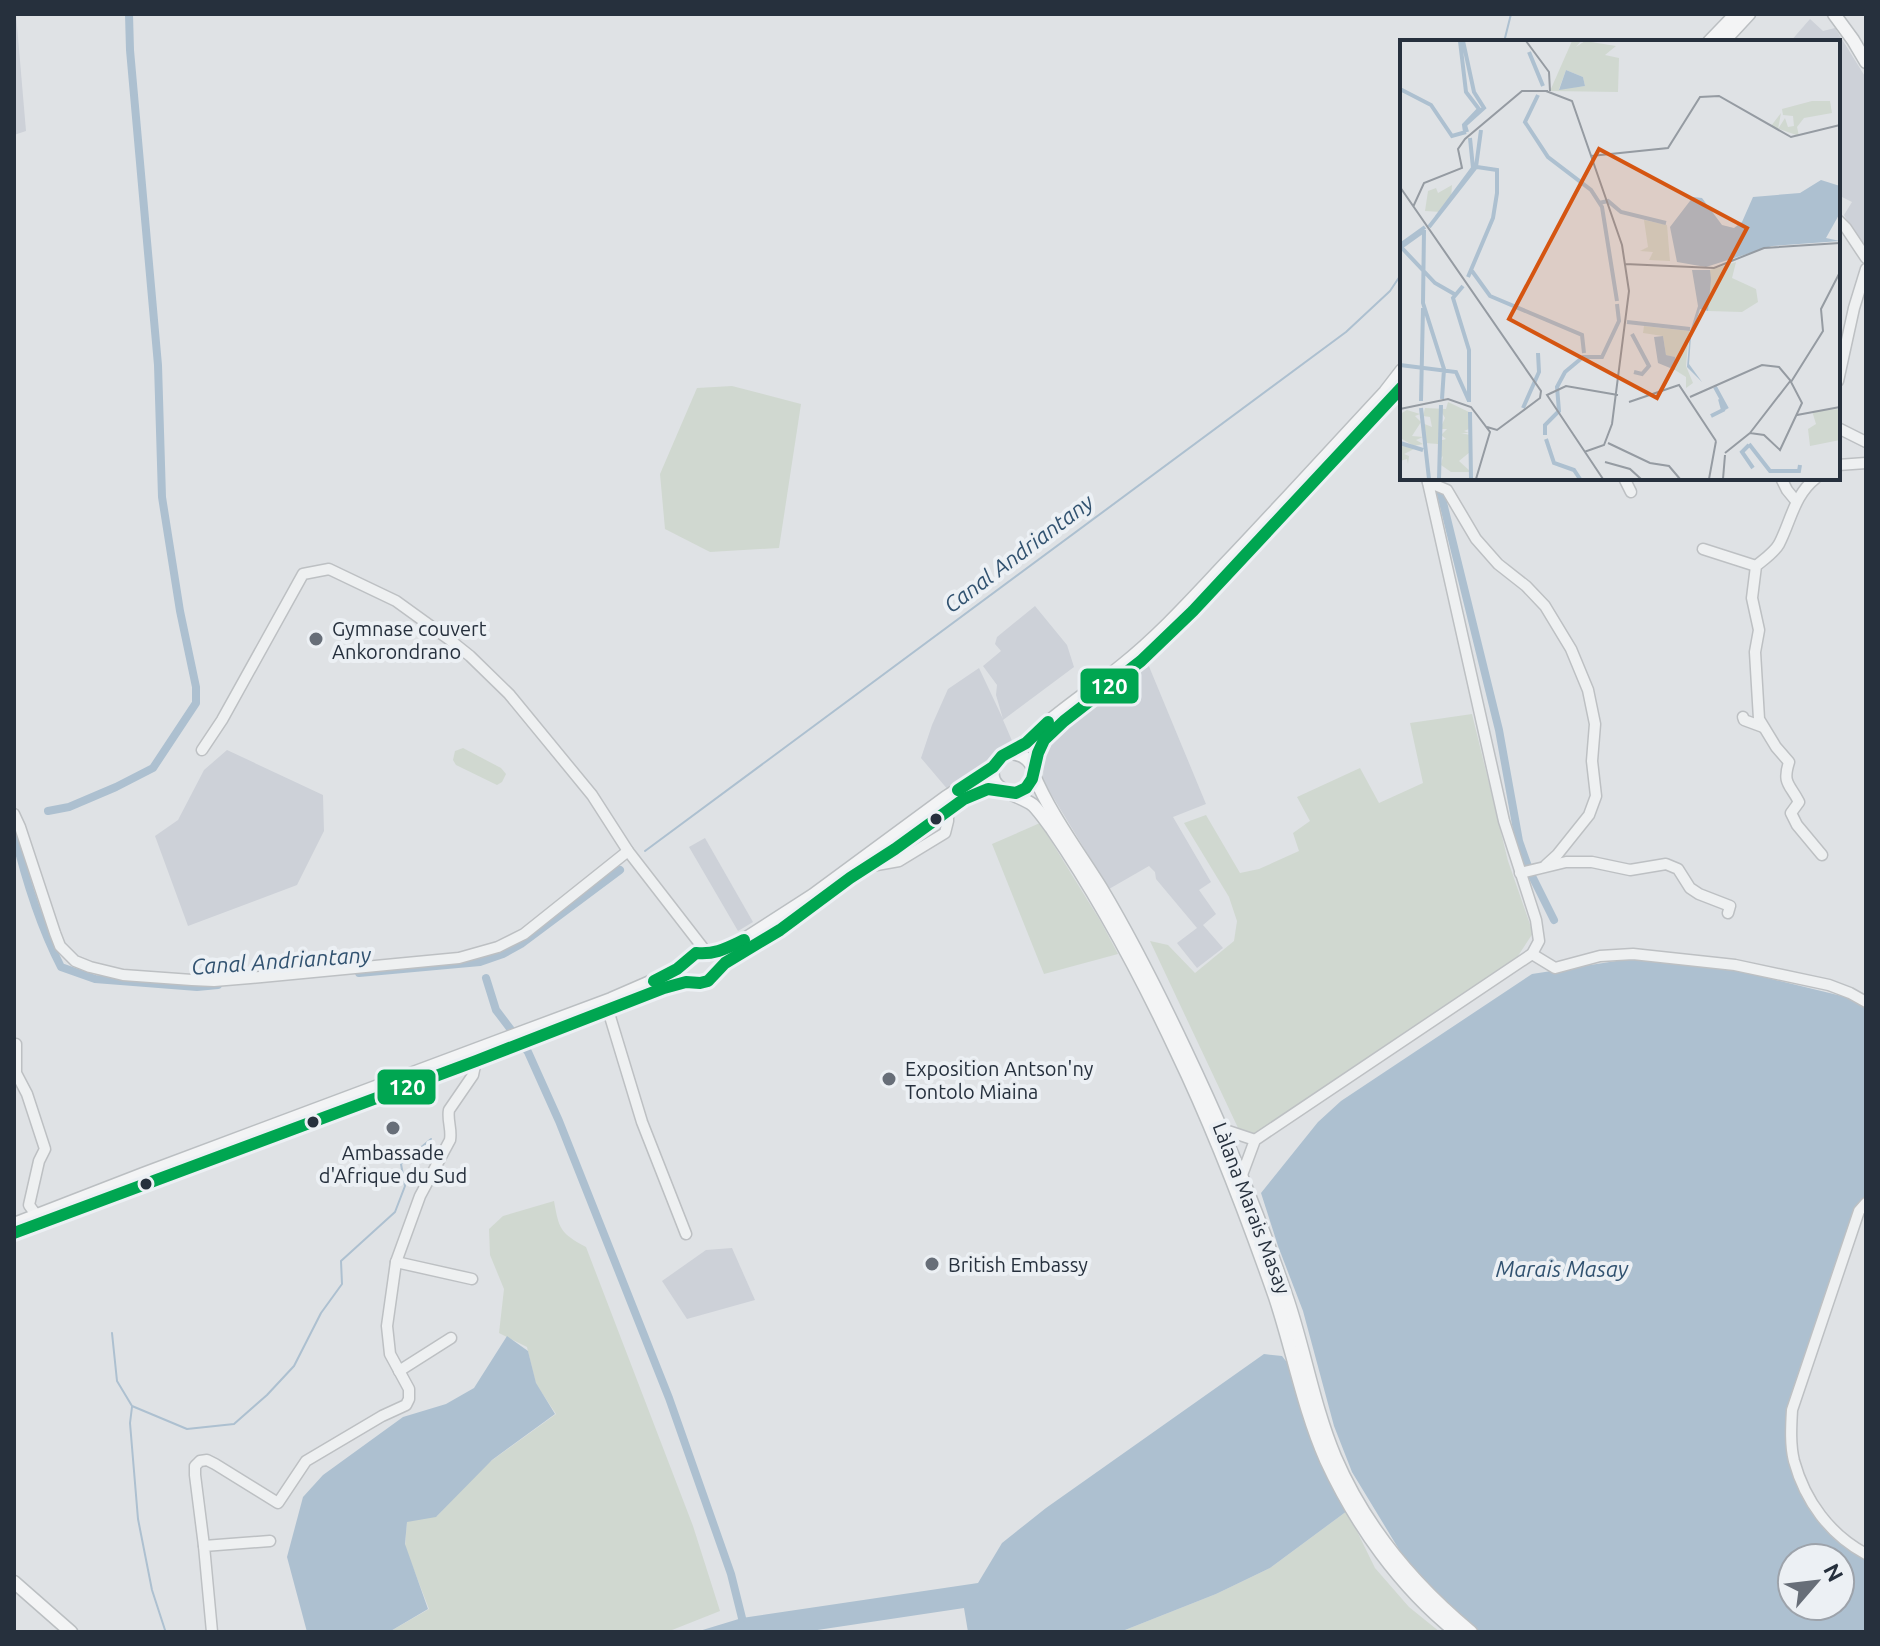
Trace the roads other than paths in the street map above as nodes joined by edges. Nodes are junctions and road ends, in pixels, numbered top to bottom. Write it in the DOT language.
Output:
graph roads {
  1 [pos="1736,14"];
  2 [pos="1749,14"];
  3 [pos="1834,14"];
  4 [pos="1711,40"];
  5 [pos="1725,40"];
  6 [pos="1866,62"];
  7 [pos="1840,222"];
  8 [pos="1866,258"];
  9 [pos="1866,269"];
  10 [pos="1840,372"];
  11 [pos="1400,373"];
  12 [pos="1400,389"];
  13 [pos="1840,429"];
  14 [pos="1866,442"];
  15 [pos="1866,463"];
  16 [pos="1840,466"];
  17 [pos="1625,480"];
  18 [pos="1782,480"];
  19 [pos="1813,480"];
  20 [pos="1429,481"];
  21 [pos="1631,492"];
  22 [pos="1796,501"];
  23 [pos="1703,549"];
  24 [pos="1756,566"];
  25 [pos="1743,717"];
  26 [pos="1763,727"];
  27 [pos="202,750"];
  28 [pos="1010,753"];
  29 [pos="993,767"];
  30 [pos="1033,772"];
  31 [pos="1006,791"];
  32 [pos="14,814"];
  33 [pos="628,851"];
  34 [pos="1822,855"];
  35 [pos="1542,866"];
  36 [pos="1522,872"];
  37 [pos="1728,913"];
  38 [pos="685,924"];
  39 [pos="707,954"];
  40 [pos="1532,954"];
  41 [pos="687,961"];
  42 [pos="716,972"];
  43 [pos="694,981"];
  44 [pos="1866,1002"];
  45 [pos="608,1010"];
  46 [pos="519,1039"];
  47 [pos="16,1044"];
  48 [pos="476,1061"];
  49 [pos="1222,1129"];
  50 [pos="1255,1140"];
  51 [pos="1242,1175"];
  52 [pos="1866,1203"];
  53 [pos="34,1220"];
  54 [pos="14,1224"];
  55 [pos="14,1233"];
  56 [pos="686,1234"];
  57 [pos="396,1262"];
  58 [pos="472,1279"];
  59 [pos="451,1338"];
  60 [pos="399,1371"];
  61 [pos="1311,1399"];
  62 [pos="270,1541"];
  63 [pos="204,1546"];
  64 [pos="1866,1554"];
  65 [pos="14,1582"];
  66 [pos="71,1632"];
  67 [pos="212,1632"];
  68 [pos="1456,1632"];
  69 [pos="1471,1632"];
  1 -- 4 [label="main road"];
  2 -- 5 [label="main road"];
  3 -- 6 [label="main road"];
  7 -- 8 [label="street"];
  9 -- 10 [label="street"];
  11 -- 28 [label="main road"];
  12 -- 30 [label="main road"];
  13 -- 14 [label="street"];
  15 -- 16 [label="street"];
  17 -- 21 [label="street"];
  18 -- 22 [label="street"];
  19 -- 22 [label="street"];
  20 -- 35 [label="street"];
  20 -- 36 [label="street"];
  22 -- 24 [label="street"];
  23 -- 24 [label="street"];
  24 -- 26 [label="street"];
  25 -- 26 [label="street"];
  26 -- 34 [label="street"];
  27 -- 33 [label="street"];
  28 -- 29 [label="main road"];
  28 -- 30 [label="main road"];
  29 -- 31 [label="main road"];
  29 -- 39 [label="main road"];
  30 -- 31 [label="main road"];
  30 -- 49 [label="main road, Làlana Marais Masay"];
  31 -- 42 [label="main road"];
  31 -- 61 [label="main road, Làlana Marais Masay"];
  32 -- 33 [label="street"];
  33 -- 38 [label="street"];
  35 -- 36 [label="street"];
  35 -- 37 [label="street"];
  36 -- 40 [label="street"];
  38 -- 39 [label="street"];
  38 -- 41 [label="street"];
  39 -- 41 [label="main road"];
  39 -- 42 [label="main road"];
  40 -- 44 [label="street"];
  40 -- 50 [label="street"];
  41 -- 43 [label="main road"];
  41 -- 46 [label="main road"];
  42 -- 43 [label="main road"];
  43 -- 45 [label="main road"];
  45 -- 46 [label="main road"];
  45 -- 56 [label="street"];
  46 -- 48 [label="main road"];
  46 -- 53 [label="main road"];
  47 -- 53 [label="street"];
  48 -- 53 [label="main road"];
  48 -- 57 [label="street"];
  49 -- 50 [label="street"];
  49 -- 51 [label="main road, Làlana Marais Masay"];
  50 -- 51 [label="street"];
  51 -- 61 [label="main road, Làlana Marais Masay"];
  52 -- 64 [label="street"];
  53 -- 54 [label="main road"];
  53 -- 55 [label="main road"];
  57 -- 58 [label="street"];
  57 -- 60 [label="street"];
  59 -- 60 [label="street"];
  60 -- 63 [label="street"];
  61 -- 68 [label="main road, Làlana Marais Masay"];
  61 -- 69 [label="main road, Làlana Marais Masay"];
  62 -- 63 [label="street"];
  63 -- 67 [label="street"];
  65 -- 66 [label="main road"];
}
